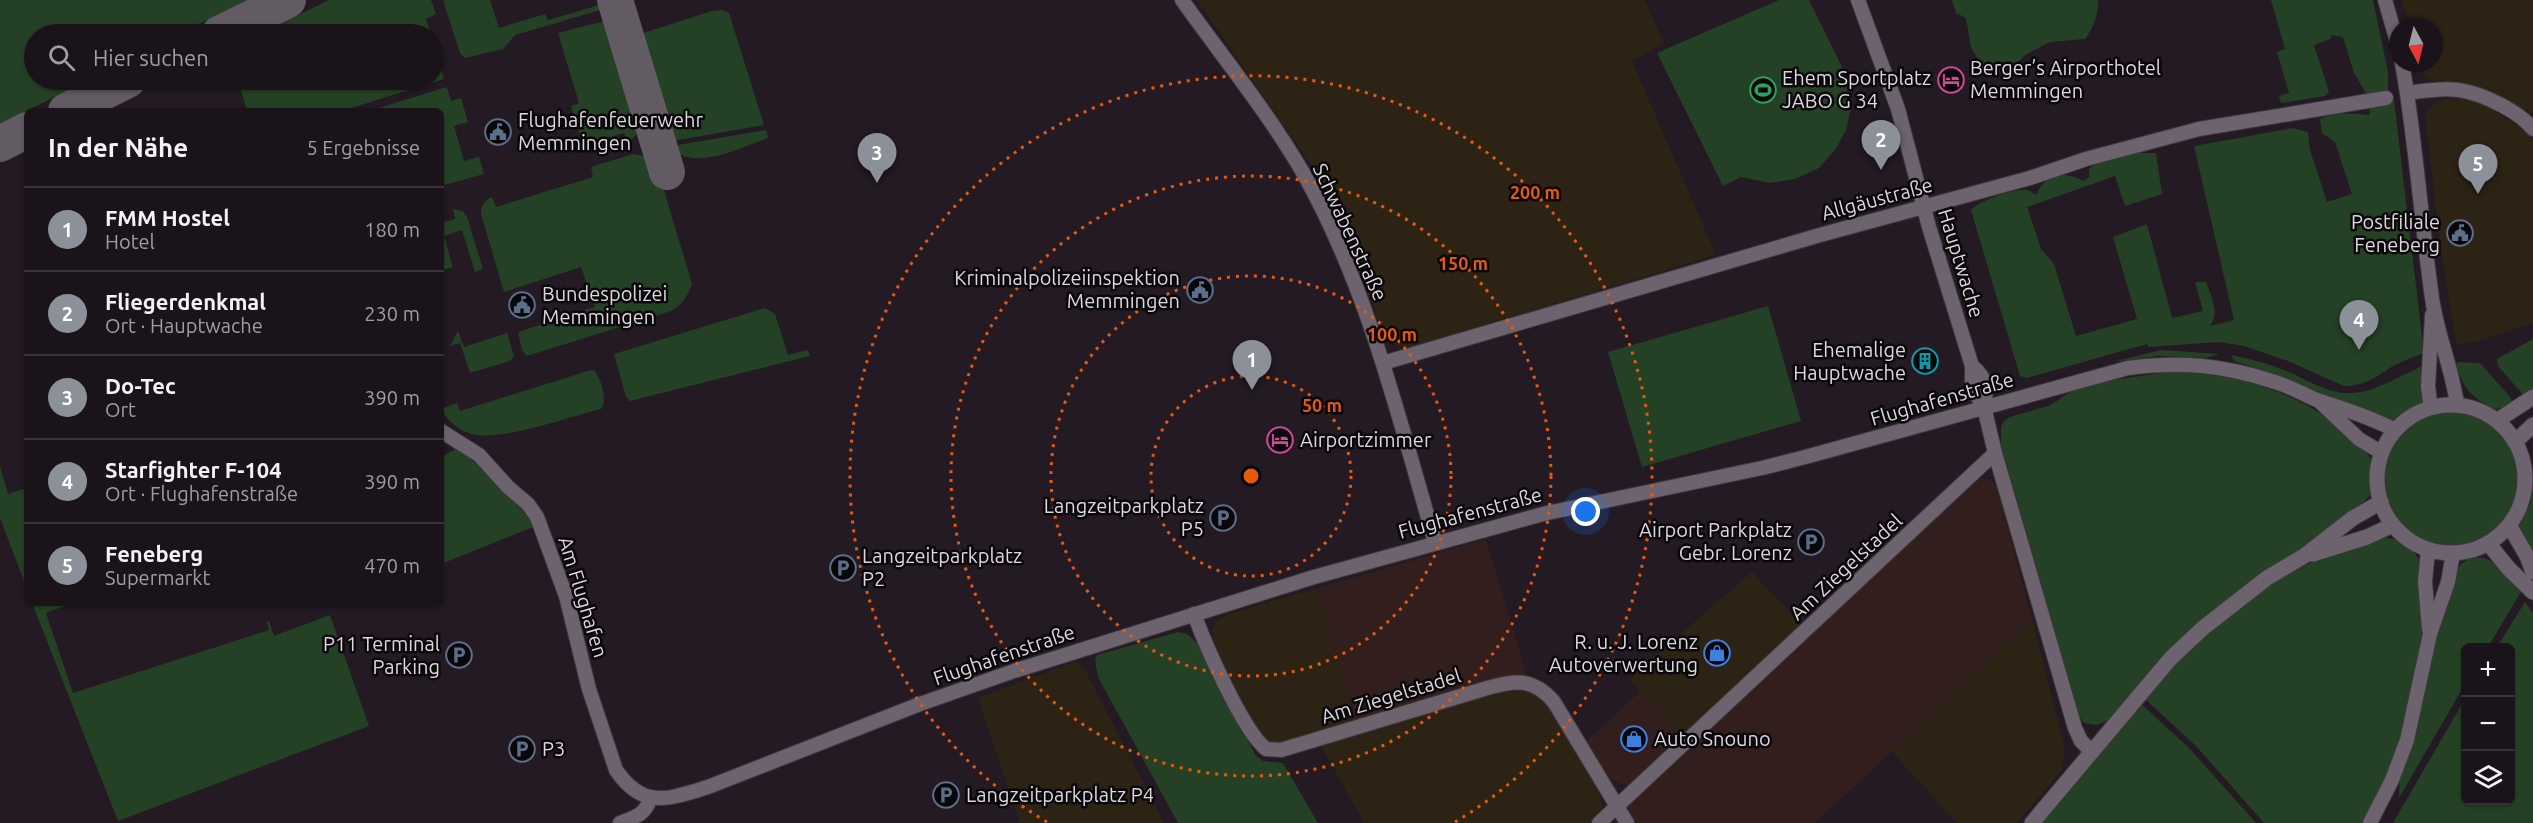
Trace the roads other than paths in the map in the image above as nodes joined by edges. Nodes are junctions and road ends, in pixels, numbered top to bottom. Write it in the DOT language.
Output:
graph roads {
  1 [pos="1182,0"];
  2 [pos="1858,0"];
  3 [pos="2385,0"];
  4 [pos="2390,18"];
  5 [pos="2404,72"];
  6 [pos="2408,93"];
  7 [pos="2386,98"];
  8 [pos="2533,129"];
  9 [pos="1924,206"];
  10 [pos="2432,301"];
  11 [pos="1383,363"];
  12 [pos="2533,397"];
  13 [pos="2318,400"];
  14 [pos="2457,404"];
  15 [pos="1984,407"];
  16 [pos="2431,408"];
  17 [pos="2498,420"];
  18 [pos="2533,425"];
  19 [pos="2395,430"];
  20 [pos="444,433"];
  21 [pos="2516,441"];
  22 [pos="1995,453"];
  23 [pos="2382,453"];
  24 [pos="2380,502"];
  25 [pos="2393,525"];
  26 [pos="2510,525"];
  27 [pos="1435,543"];
  28 [pos="2488,543"];
  29 [pos="2428,549"];
  30 [pos="2453,553"];
  31 [pos="2304,556"];
  32 [pos="2533,572"];
  33 [pos="2533,592"];
  34 [pos="1194,614"];
  35 [pos="2430,634"];
  36 [pos="2092,752"];
  37 [pos="650,799"];
  38 [pos="1616,807"];
  39 [pos="620,823"];
  40 [pos="1599,823"];
  41 [pos="1627,823"];
  42 [pos="2032,823"];
  43 [pos="2370,823"];
  1 -- 11 [label="street, Schwabenstraße"];
  2 -- 9 [label="street, Hauptwache"];
  3 -- 4 [label="street"];
  5 -- 6 [label="street"];
  6 -- 8 [label="street"];
  6 -- 10 [label="street"];
  7 -- 9 [label="street, Allgäustraße"];
  9 -- 11 [label="street, Allgäustraße"];
  9 -- 15 [label="street, Hauptwache"];
  10 -- 14 [label="street"];
  10 -- 16 [label="street"];
  11 -- 27 [label="street, Schwabenstraße"];
  12 -- 17 [label="street"];
  13 -- 15 [label="street, Flughafenstraße"];
  13 -- 19 [label="street, Flughafenstraße"];
  13 -- 23 [label="street, Flughafenstraße"];
  14 -- 16 [label="street"];
  14 -- 17 [label="street"];
  15 -- 22 [label="street, Hauptwache"];
  15 -- 27 [label="street, Flughafenstraße"];
  16 -- 19 [label="street"];
  17 -- 21 [label="street"];
  18 -- 21 [label="street"];
  19 -- 23 [label="street"];
  20 -- 37 [label="street, Am Flughafen"];
  21 -- 26 [label="street"];
  22 -- 36 [label="street, Hauptwache"];
  22 -- 38 [label="street, Am Ziegelstadel"];
  23 -- 24 [label="street"];
  24 -- 25 [label="street"];
  24 -- 31 [label="street"];
  25 -- 29 [label="street"];
  25 -- 31 [label="street"];
  26 -- 28 [label="street"];
  26 -- 32 [label="street"];
  27 -- 34 [label="street, Flughafenstraße"];
  28 -- 30 [label="street"];
  28 -- 33 [label="street"];
  29 -- 30 [label="street"];
  29 -- 35 [label="street"];
  30 -- 35 [label="street"];
  31 -- 36 [label="street"];
  34 -- 37 [label="street, Flughafenstraße"];
  34 -- 38 [label="street, Am Ziegelstadel"];
  35 -- 43 [label="street"];
  36 -- 42 [label="street"];
  37 -- 39 [label="street"];
  38 -- 40 [label="street, Am Ziegelstadel"];
  38 -- 41 [label="street"];
}
